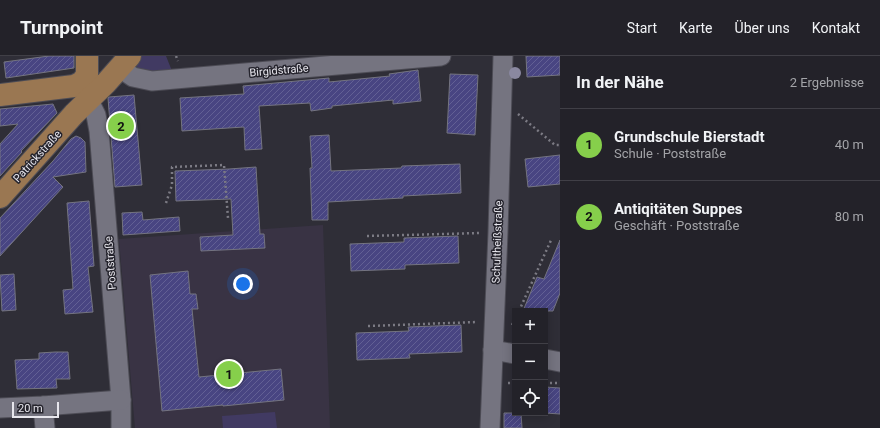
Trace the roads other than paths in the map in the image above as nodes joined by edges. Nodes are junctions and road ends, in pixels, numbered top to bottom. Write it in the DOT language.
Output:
graph roads {
  1 [pos="442,56"];
  2 [pos="503,56"];
  3 [pos="87,63"];
  4 [pos="122,66"];
  5 [pos="0,95"];
  6 [pos="82,108"];
  7 [pos="0,197"];
  8 [pos="493,350"];
  9 [pos="512,353"];
  10 [pos="548,360"];
  11 [pos="560,362"];
  12 [pos="121,400"];
  13 [pos="43,406"];
  14 [pos="0,408"];
  15 [pos="45,428"];
  16 [pos="121,428"];
  17 [pos="490,428"];
  1 -- 4 [label="street, Birgidstraße"];
  2 -- 8 [label="street, Schultheißstraße"];
  3 -- 4 [label="street"];
  3 -- 5 [label="main road"];
  3 -- 6 [label="street, Patrickstraße"];
  4 -- 6 [label="main road, Patrickstraße"];
  6 -- 7 [label="main road, Patrickstraße"];
  6 -- 12 [label="street, Poststraße"];
  8 -- 9 [label="street"];
  8 -- 17 [label="street, Schultheißstraße"];
  10 -- 11 [label="street"];
  12 -- 13 [label="street"];
  12 -- 16 [label="street, Poststraße"];
  13 -- 14 [label="street"];
  13 -- 15 [label="street"];
}
